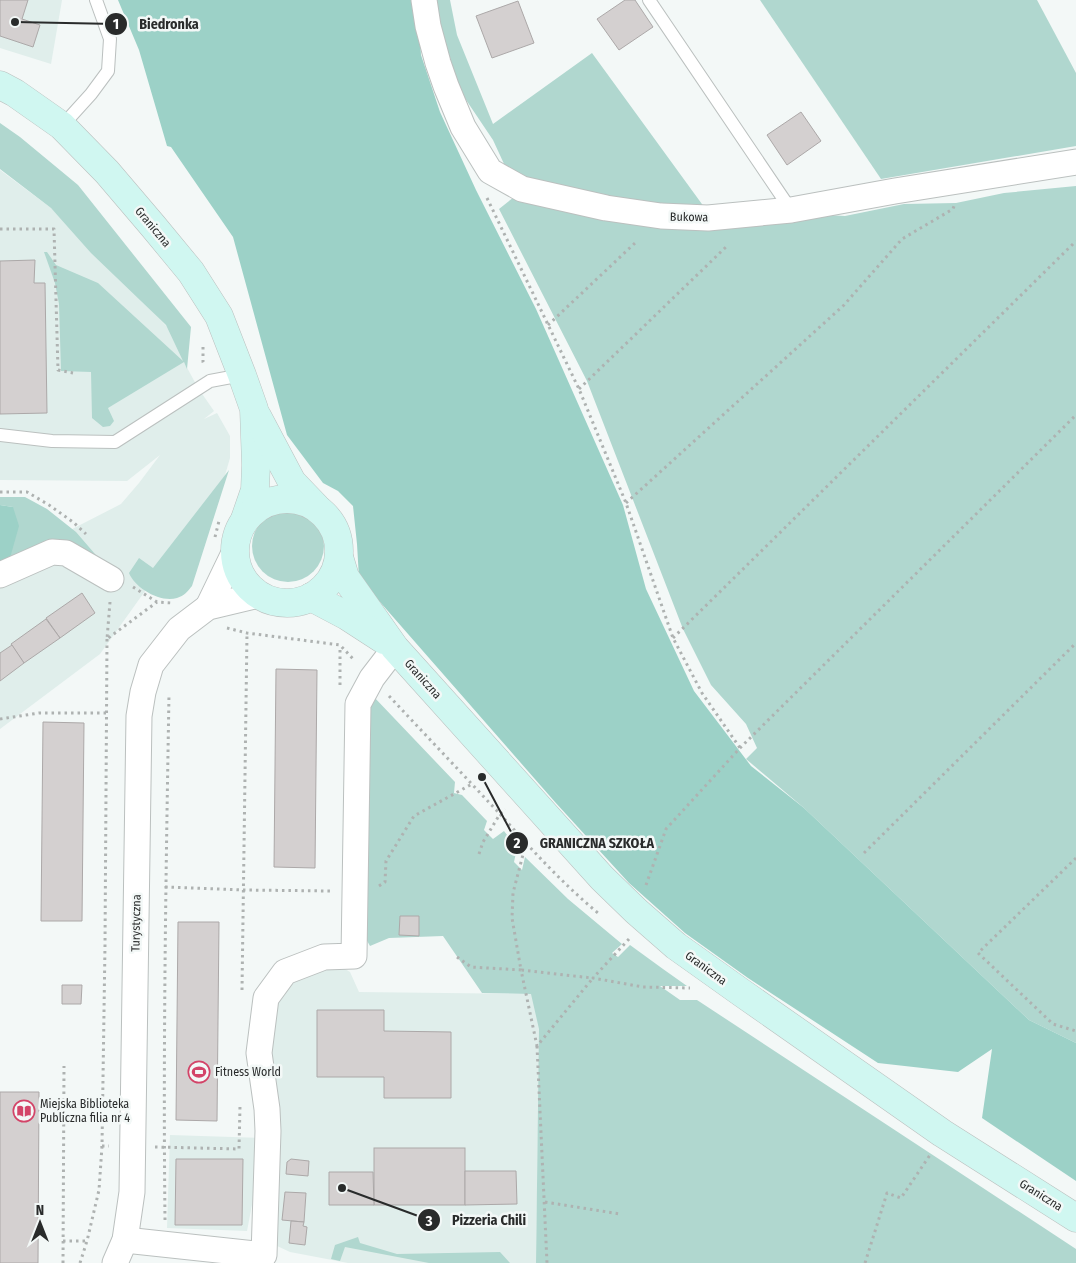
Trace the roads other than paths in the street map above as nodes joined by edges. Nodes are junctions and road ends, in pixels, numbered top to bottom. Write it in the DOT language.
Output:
graph roads {
  1 [pos="96,0"];
  2 [pos="424,0"];
  3 [pos="649,0"];
  4 [pos="0,85"];
  5 [pos="62,126"];
  6 [pos="1076,162"];
  7 [pos="791,210"];
  8 [pos="242,375"];
  9 [pos="254,409"];
  10 [pos="0,436"];
  11 [pos="321,511"];
  12 [pos="246,519"];
  13 [pos="235,552"];
  14 [pos="339,556"];
  15 [pos="0,575"];
  16 [pos="111,579"];
  17 [pos="259,595"];
  18 [pos="311,597"];
  19 [pos="208,607"];
  20 [pos="395,648"];
  21 [pos="1076,1218"];
  22 [pos="124,1240"];
  23 [pos="115,1263"];
  1 -- 5 [label="lane"];
  2 -- 7 [label="street, Bukowa"];
  3 -- 7 [label="lane"];
  4 -- 5 [label="street, Graniczna"];
  5 -- 8 [label="street, Graniczna"];
  6 -- 7 [label="street, Bukowa"];
  8 -- 9 [label="street, Graniczna"];
  8 -- 10 [label="lane"];
  9 -- 11 [label="street, Graniczna"];
  9 -- 12 [label="street, Graniczna"];
  11 -- 12 [label="street"];
  11 -- 14 [label="street"];
  12 -- 13 [label="street"];
  13 -- 17 [label="street"];
  13 -- 19 [label="street, Turystyczna"];
  14 -- 18 [label="street"];
  14 -- 20 [label="street, Graniczna"];
  15 -- 16 [label="street"];
  17 -- 18 [label="street"];
  17 -- 19 [label="street, Turystyczna"];
  18 -- 20 [label="street, Graniczna"];
  19 -- 22 [label="street, Turystyczna"];
  20 -- 21 [label="street, Graniczna"];
  20 -- 22 [label="street"];
  22 -- 23 [label="street, Turystyczna"];
}
